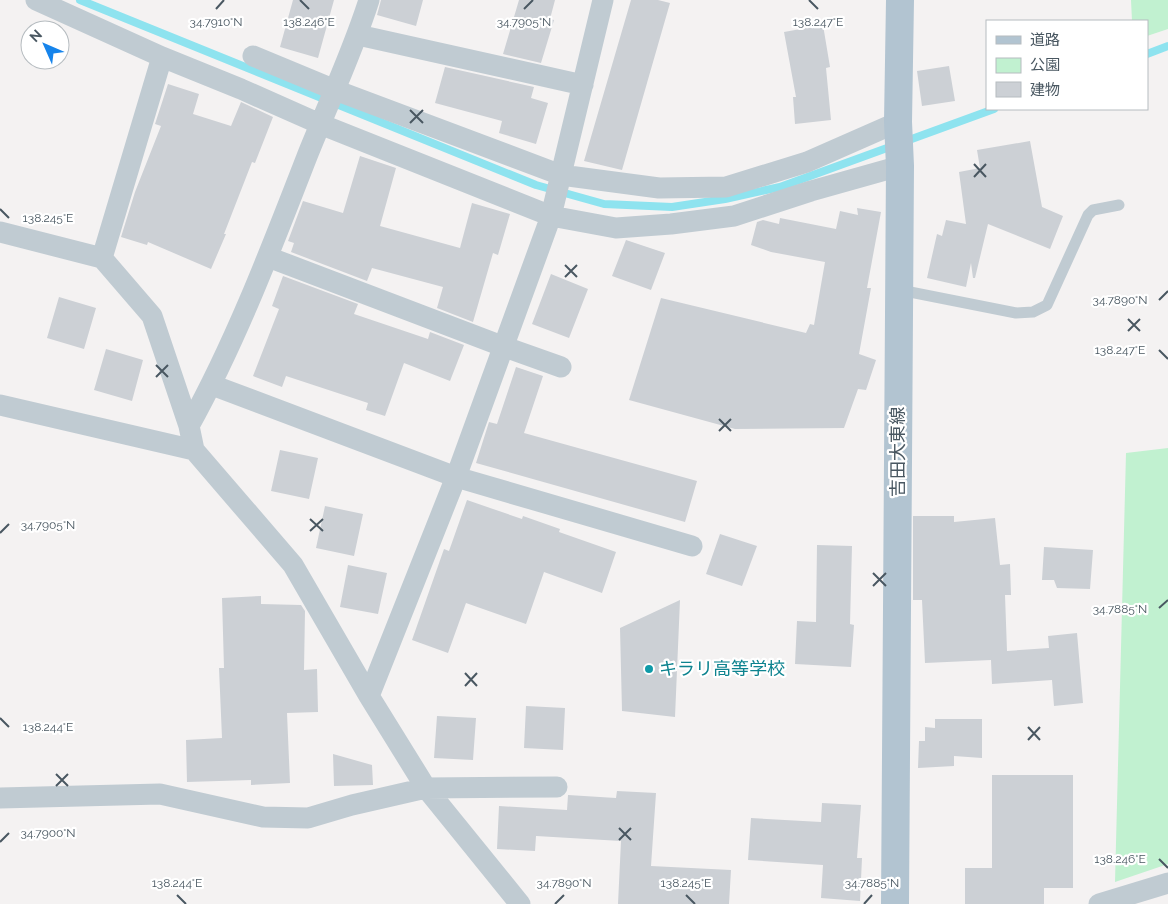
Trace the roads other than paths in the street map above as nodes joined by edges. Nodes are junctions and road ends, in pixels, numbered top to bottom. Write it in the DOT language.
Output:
graph roads {
  1 [pos="36,0"];
  2 [pos="369,0"];
  3 [pos="603,0"];
  4 [pos="900,0"];
  5 [pos="358,35"];
  6 [pos="253,56"];
  7 [pos="162,57"];
  8 [pos="583,85"];
  9 [pos="334,92"];
  10 [pos="322,120"];
  11 [pos="898,123"];
  12 [pos="900,163"];
  13 [pos="561,176"];
  14 [pos="1119,205"];
  15 [pos="552,212"];
  16 [pos="0,232"];
  17 [pos="268,257"];
  18 [pos="102,258"];
  19 [pos="900,290"];
  20 [pos="502,346"];
  21 [pos="561,367"];
  22 [pos="212,385"];
  23 [pos="0,404"];
  24 [pos="189,426"];
  25 [pos="194,450"];
  26 [pos="456,477"];
  27 [pos="692,546"];
  28 [pos="369,696"];
  29 [pos="557,787"];
  30 [pos="426,788"];
  31 [pos="0,798"];
  32 [pos="1168,883"];
  33 [pos="520,904"];
  34 [pos="895,904"];
  35 [pos="1099,904"];
  1 -- 7 [label="street"];
  2 -- 5 [label="street"];
  3 -- 8 [label="street"];
  4 -- 11 [label="main road, 吉田大東線"];
  5 -- 8 [label="street"];
  5 -- 9 [label="street"];
  6 -- 9 [label="street"];
  7 -- 10 [label="street"];
  7 -- 18 [label="street"];
  8 -- 13 [label="street"];
  9 -- 10 [label="street"];
  9 -- 13 [label="street"];
  10 -- 15 [label="street"];
  10 -- 17 [label="street"];
  11 -- 12 [label="main road, 吉田大東線"];
  11 -- 13 [label="street"];
  12 -- 15 [label="street"];
  12 -- 19 [label="main road, 吉田大東線"];
  13 -- 15 [label="street"];
  14 -- 19 [label="lane"];
  15 -- 20 [label="street"];
  16 -- 18 [label="street"];
  17 -- 20 [label="street"];
  17 -- 22 [label="street"];
  18 -- 24 [label="street"];
  19 -- 34 [label="main road, 吉田大東線"];
  20 -- 21 [label="street"];
  20 -- 26 [label="street"];
  22 -- 24 [label="street"];
  22 -- 26 [label="street"];
  23 -- 25 [label="street"];
  24 -- 25 [label="street"];
  25 -- 28 [label="street"];
  26 -- 27 [label="street"];
  26 -- 28 [label="street"];
  28 -- 30 [label="street"];
  29 -- 30 [label="street"];
  30 -- 31 [label="street"];
  30 -- 33 [label="street"];
  32 -- 35 [label="street"];
}
